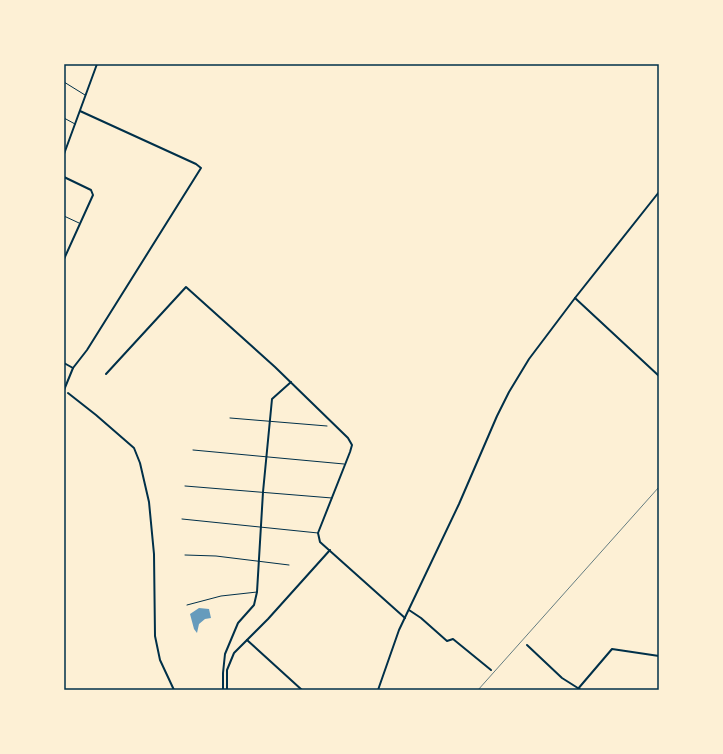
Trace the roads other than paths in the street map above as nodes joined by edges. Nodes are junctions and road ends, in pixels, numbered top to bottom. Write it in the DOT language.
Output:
graph roads {
  1 [pos="96,64"];
  2 [pos="64,82"];
  3 [pos="85,95"];
  4 [pos="80,111"];
  5 [pos="64,118"];
  6 [pos="75,124"];
  7 [pos="64,152"];
  8 [pos="64,177"];
  9 [pos="659,192"];
  10 [pos="64,216"];
  11 [pos="80,223"];
  12 [pos="65,253"];
  13 [pos="64,258"];
  14 [pos="575,298"];
  15 [pos="64,363"];
  16 [pos="73,368"];
  17 [pos="106,374"];
  18 [pos="659,376"];
  19 [pos="291,382"];
  20 [pos="64,390"];
  21 [pos="68,392"];
  22 [pos="230,418"];
  23 [pos="270,422"];
  24 [pos="326,426"];
  25 [pos="193,450"];
  26 [pos="267,458"];
  27 [pos="344,464"];
  28 [pos="185,486"];
  29 [pos="263,492"];
  30 [pos="332,498"];
  31 [pos="182,519"];
  32 [pos="261,527"];
  33 [pos="318,532"];
  34 [pos="330,550"];
  35 [pos="185,555"];
  36 [pos="259,560"];
  37 [pos="289,565"];
  38 [pos="257,592"];
  39 [pos="187,605"];
  40 [pos="409,610"];
  41 [pos="405,618"];
  42 [pos="247,640"];
  43 [pos="527,645"];
  44 [pos="659,656"];
  45 [pos="491,670"];
  46 [pos="579,689"];
  47 [pos="174,690"];
  48 [pos="223,690"];
  49 [pos="227,690"];
  50 [pos="302,690"];
  51 [pos="378,690"];
  1 -- 3 [label="street"];
  2 -- 3 [label="lane"];
  3 -- 4 [label="street"];
  4 -- 6 [label="street"];
  4 -- 16 [label="street"];
  5 -- 6 [label="lane"];
  6 -- 7 [label="street"];
  8 -- 11 [label="street"];
  9 -- 14 [label="street"];
  10 -- 11 [label="lane"];
  11 -- 12 [label="street"];
  12 -- 13 [label="street"];
  14 -- 18 [label="street"];
  14 -- 40 [label="street"];
  15 -- 16 [label="street"];
  16 -- 20 [label="street"];
  17 -- 19 [label="street"];
  19 -- 23 [label="street"];
  19 -- 27 [label="street"];
  21 -- 47 [label="street"];
  22 -- 23 [label="lane"];
  23 -- 24 [label="lane"];
  23 -- 26 [label="street"];
  25 -- 26 [label="lane"];
  26 -- 27 [label="lane"];
  26 -- 29 [label="street"];
  27 -- 30 [label="street"];
  28 -- 29 [label="lane"];
  29 -- 30 [label="lane"];
  29 -- 32 [label="street"];
  30 -- 33 [label="street"];
  31 -- 32 [label="lane"];
  32 -- 33 [label="lane"];
  32 -- 36 [label="street"];
  33 -- 34 [label="street"];
  34 -- 41 [label="street"];
  34 -- 42 [label="street"];
  35 -- 36 [label="lane"];
  36 -- 37 [label="lane"];
  36 -- 38 [label="street"];
  38 -- 39 [label="lane"];
  38 -- 48 [label="street"];
  40 -- 41 [label="street"];
  40 -- 45 [label="street"];
  41 -- 51 [label="street"];
  42 -- 49 [label="street"];
  42 -- 50 [label="street"];
  43 -- 46 [label="street"];
  44 -- 46 [label="street"];
}
